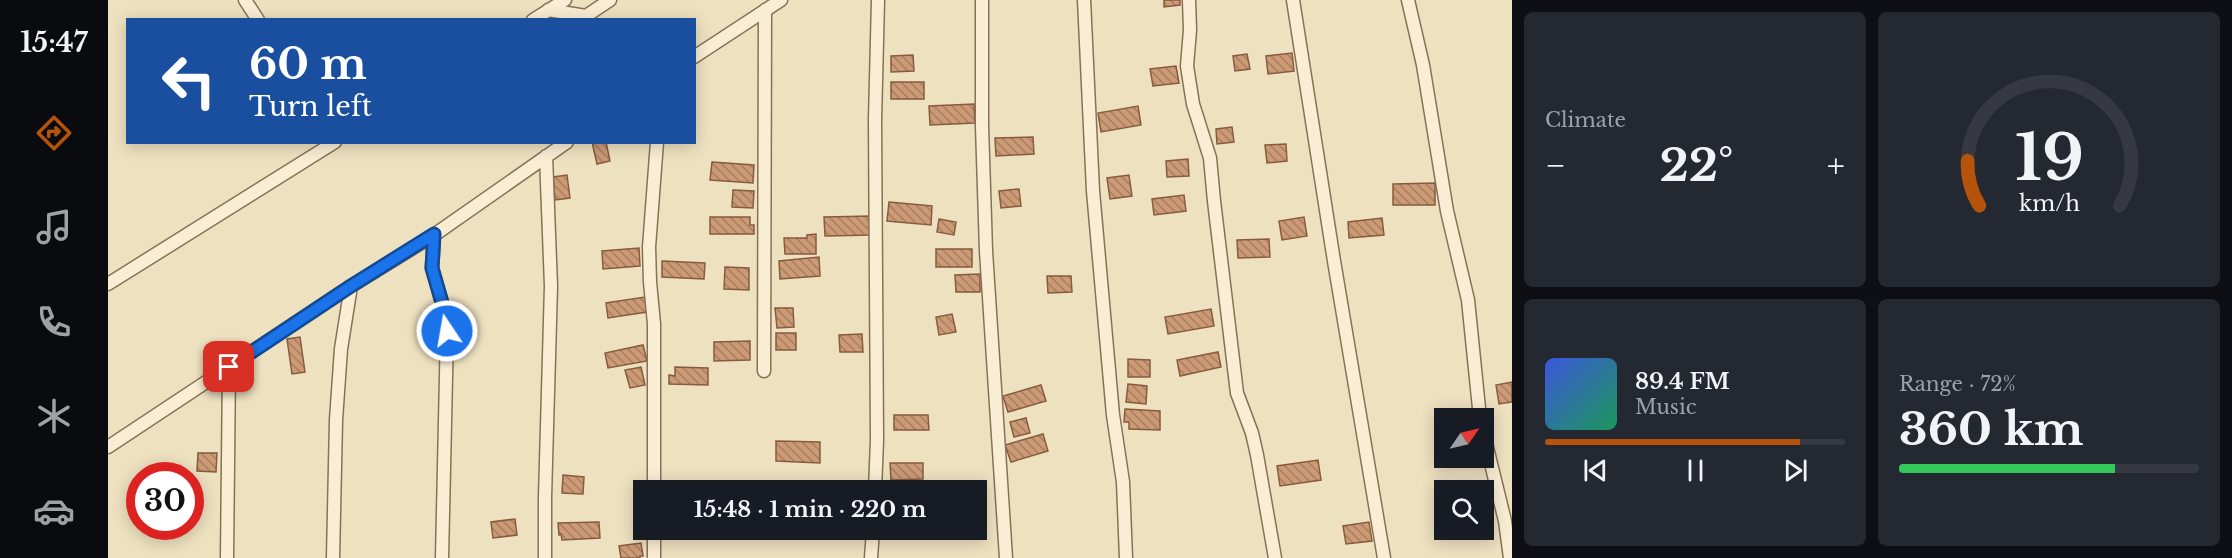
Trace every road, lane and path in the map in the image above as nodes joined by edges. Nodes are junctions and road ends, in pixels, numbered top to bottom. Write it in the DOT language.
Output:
graph roads {
  1 [pos="245,0"];
  2 [pos="565,0"];
  3 [pos="610,0"];
  4 [pos="781,0"];
  5 [pos="878,0"];
  6 [pos="982,0"];
  7 [pos="1084,0"];
  8 [pos="1189,0"];
  9 [pos="1293,0"];
  10 [pos="1408,0"];
  11 [pos="548,10"];
  12 [pos="765,10"];
  13 [pos="257,18"];
  14 [pos="536,18"];
  15 [pos="696,56"];
  16 [pos="332,144"];
  17 [pos="564,144"];
  18 [pos="657,144"];
  19 [pos="546,156"];
  20 [pos="434,234"];
  21 [pos="108,284"];
  22 [pos="351,286"];
  23 [pos="229,367"];
  24 [pos="764,371"];
  25 [pos="1479,408"];
  26 [pos="108,447"];
  27 [pos="1492,468"];
  28 [pos="654,480"];
  29 [pos="875,480"];
  30 [pos="654,540"];
  31 [pos="872,540"];
  32 [pos="227,558"];
  33 [pos="333,558"];
  34 [pos="442,558"];
  35 [pos="545,558"];
  36 [pos="654,558"];
  37 [pos="871,558"];
  38 [pos="1006,558"];
  39 [pos="1126,558"];
  40 [pos="1275,558"];
  41 [pos="1384,558"];
  42 [pos="1510,558"];
  1 -- 13 [label="street"];
  2 -- 11 [label="street"];
  3 -- 11 [label="street"];
  4 -- 12 [label="street"];
  5 -- 29 [label="street"];
  6 -- 38 [label="street"];
  7 -- 39 [label="street"];
  8 -- 40 [label="street"];
  9 -- 41 [label="street"];
  10 -- 25 [label="street"];
  11 -- 14 [label="street"];
  12 -- 15 [label="street"];
  12 -- 24 [label="street"];
  16 -- 21 [label="street"];
  17 -- 19 [label="street"];
  18 -- 28 [label="street"];
  19 -- 20 [label="street"];
  19 -- 35 [label="street"];
  20 -- 22 [label="street"];
  20 -- 34 [label="street"];
  22 -- 23 [label="street"];
  22 -- 33 [label="street"];
  23 -- 26 [label="street"];
  23 -- 32 [label="street"];
  27 -- 42 [label="street"];
  30 -- 36 [label="street"];
  31 -- 37 [label="street"];
}
